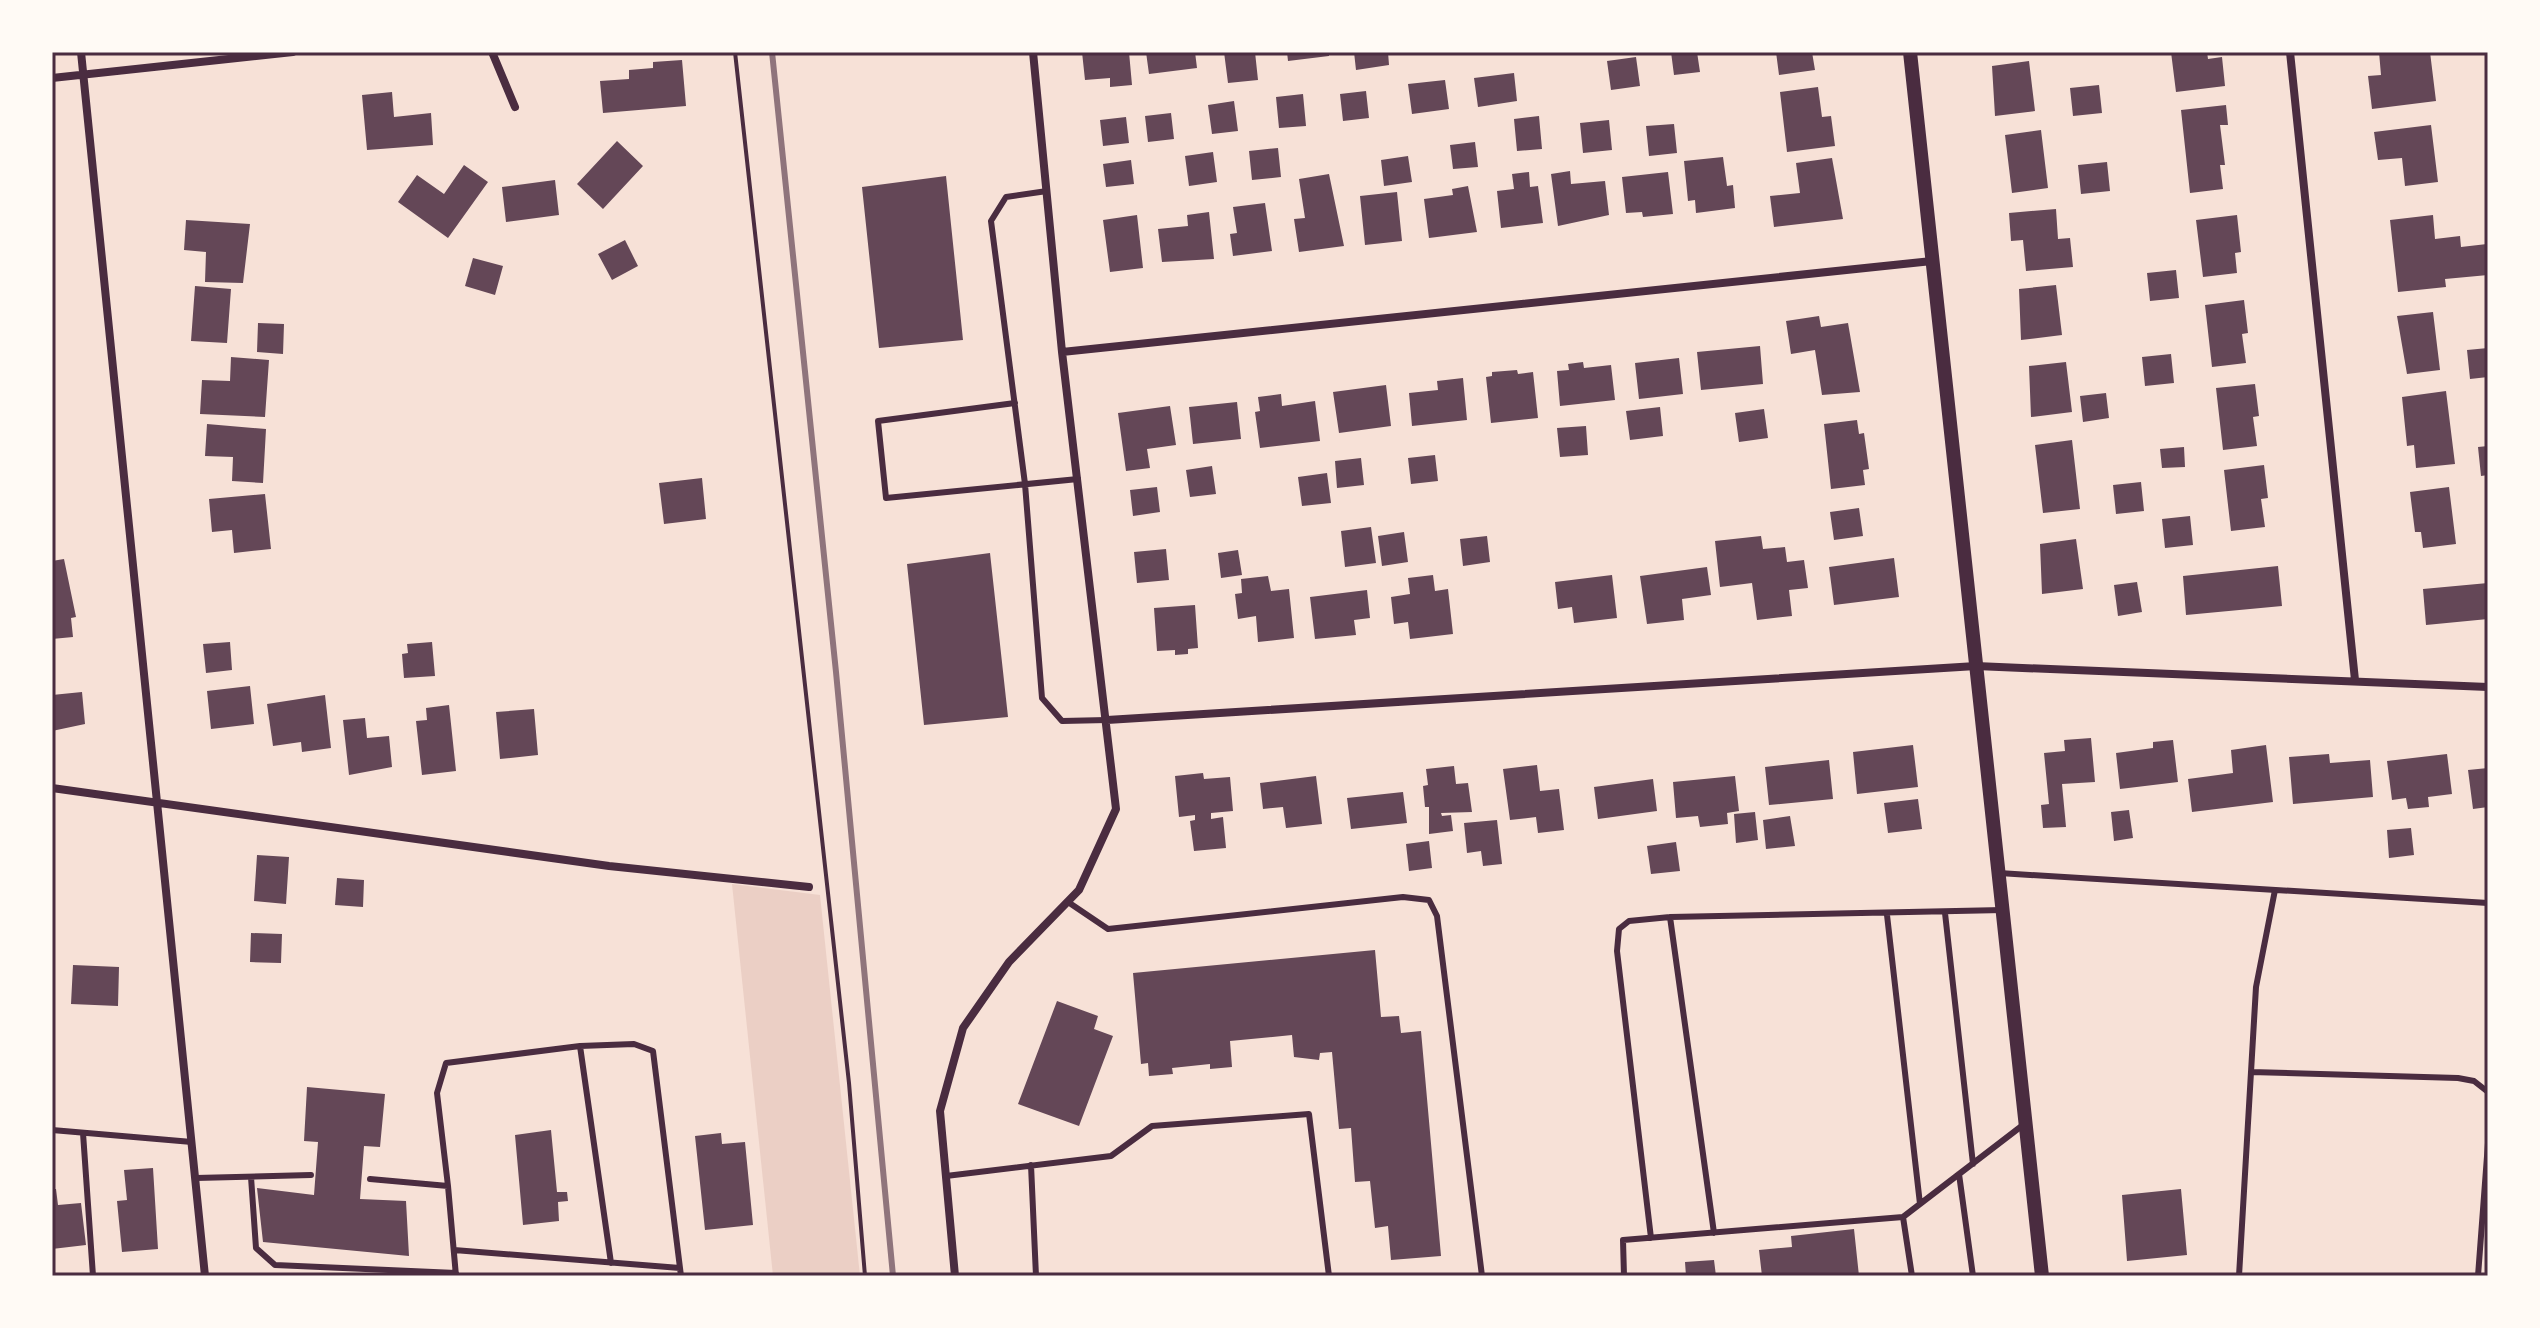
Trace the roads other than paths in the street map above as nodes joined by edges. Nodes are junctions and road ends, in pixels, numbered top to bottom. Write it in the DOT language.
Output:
graph roads {
  1 [pos="81,52"];
  2 [pos="293,52"];
  3 [pos="492,52"];
  4 [pos="1033,52"];
  5 [pos="1910,52"];
  6 [pos="2290,52"];
  7 [pos="83,75"];
  8 [pos="52,78"];
  9 [pos="515,107"];
  10 [pos="1047,191"];
  11 [pos="1932,261"];
  12 [pos="1062,352"];
  13 [pos="1015,403"];
  14 [pos="1078,479"];
  15 [pos="1025,484"];
  16 [pos="1976,666"];
  17 [pos="2355,680"];
  18 [pos="2488,687"];
  19 [pos="1107,720"];
  20 [pos="52,788"];
  21 [pos="157,804"];
  22 [pos="1999,873"];
  23 [pos="809,887"];
  24 [pos="2275,890"];
  25 [pos="1068,902"];
  26 [pos="2488,903"];
  27 [pos="2003,910"];
  28 [pos="1945,913"];
  29 [pos="1887,915"];
  30 [pos="1670,917"];
  31 [pos="580,1046"];
  32 [pos="2251,1072"];
  33 [pos="2488,1092"];
  34 [pos="2026,1123"];
  35 [pos="52,1130"];
  36 [pos="83,1133"];
  37 [pos="192,1142"];
  38 [pos="2488,1143"];
  39 [pos="1973,1164"];
  40 [pos="1031,1165"];
  41 [pos="1959,1174"];
  42 [pos="311,1175"];
  43 [pos="946,1176"];
  44 [pos="251,1177"];
  45 [pos="196,1178"];
  46 [pos="370,1179"];
  47 [pos="448,1186"];
  48 [pos="1920,1204"];
  49 [pos="1903,1217"];
  50 [pos="1714,1233"];
  51 [pos="1651,1238"];
  52 [pos="454,1250"];
  53 [pos="611,1263"];
  54 [pos="680,1272"];
  55 [pos="456,1274"];
  56 [pos="93,1276"];
  57 [pos="205,1276"];
  58 [pos="955,1276"];
  59 [pos="1036,1276"];
  60 [pos="1329,1276"];
  61 [pos="1482,1276"];
  62 [pos="1624,1276"];
  63 [pos="1912,1276"];
  64 [pos="1973,1276"];
  65 [pos="2042,1276"];
  66 [pos="2239,1276"];
  67 [pos="2478,1276"];
  1 -- 7 [label="street"];
  2 -- 7 [label="street"];
  3 -- 9 [label="street"];
  4 -- 10 [label="street"];
  5 -- 11 [label="street"];
  6 -- 17 [label="street"];
  7 -- 8 [label="street"];
  7 -- 21 [label="street"];
  10 -- 12 [label="street"];
  10 -- 13 [label="lane"];
  11 -- 12 [label="street"];
  11 -- 16 [label="street"];
  12 -- 14 [label="street"];
  13 -- 15 [label="lane"];
  13 -- 15 [label="lane"];
  14 -- 15 [label="lane"];
  14 -- 19 [label="street"];
  15 -- 19 [label="lane"];
  16 -- 17 [label="street"];
  16 -- 19 [label="street"];
  16 -- 22 [label="street"];
  17 -- 18 [label="street"];
  19 -- 25 [label="street"];
  20 -- 21 [label="street"];
  21 -- 23 [label="street"];
  21 -- 37 [label="street"];
  22 -- 24 [label="lane"];
  22 -- 27 [label="street"];
  24 -- 26 [label="lane"];
  24 -- 32 [label="lane"];
  25 -- 43 [label="street"];
  25 -- 61 [label="lane"];
  27 -- 28 [label="lane"];
  27 -- 34 [label="street"];
  28 -- 29 [label="lane"];
  28 -- 39 [label="lane"];
  29 -- 30 [label="lane"];
  29 -- 48 [label="lane"];
  30 -- 50 [label="lane"];
  30 -- 51 [label="lane"];
  31 -- 47 [label="lane"];
  31 -- 53 [label="lane"];
  31 -- 54 [label="lane"];
  32 -- 33 [label="lane"];
  32 -- 66 [label="lane"];
  34 -- 39 [label="lane"];
  34 -- 65 [label="street"];
  35 -- 36 [label="lane"];
  36 -- 37 [label="lane"];
  36 -- 56 [label="lane"];
  37 -- 45 [label="street"];
  38 -- 67 [label="lane"];
  39 -- 41 [label="lane"];
  40 -- 43 [label="lane"];
  40 -- 59 [label="lane"];
  40 -- 60 [label="lane"];
  41 -- 48 [label="lane"];
  41 -- 64 [label="lane"];
  42 -- 44 [label="lane"];
  43 -- 58 [label="street"];
  44 -- 45 [label="lane"];
  44 -- 55 [label="lane"];
  45 -- 57 [label="street"];
  46 -- 47 [label="lane"];
  47 -- 52 [label="lane"];
  48 -- 49 [label="lane"];
  49 -- 50 [label="lane"];
  49 -- 63 [label="lane"];
  50 -- 51 [label="lane"];
  51 -- 62 [label="lane"];
  52 -- 53 [label="lane"];
  52 -- 55 [label="lane"];
  53 -- 54 [label="lane"];
}
